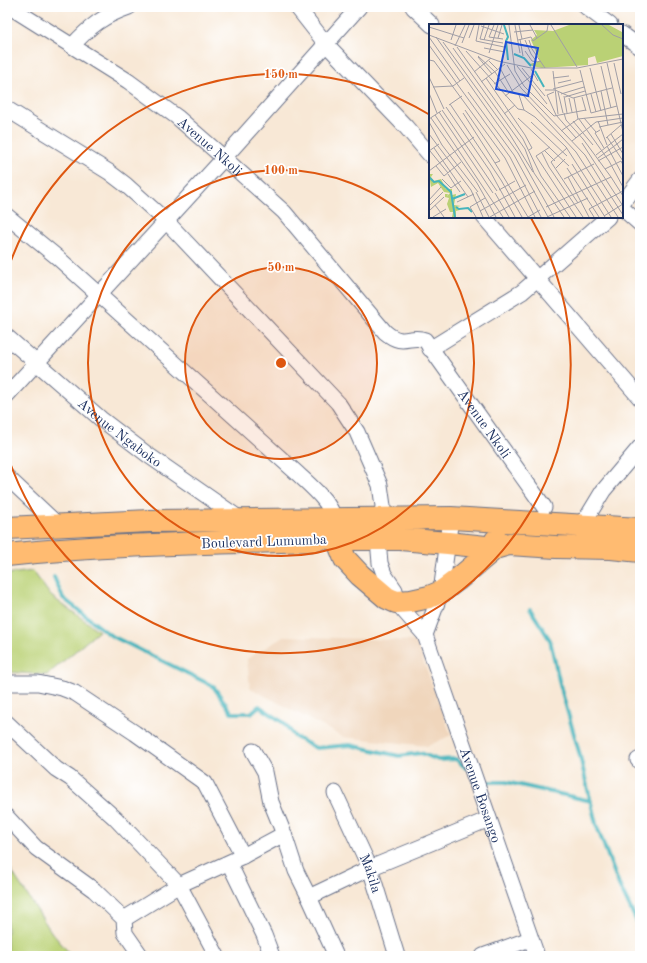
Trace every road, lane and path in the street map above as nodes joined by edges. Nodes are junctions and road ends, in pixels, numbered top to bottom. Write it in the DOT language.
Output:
graph roads {
  1 [pos="10,7"];
  2 [pos="129,7"];
  3 [pos="297,7"];
  4 [pos="359,7"];
  5 [pos="413,7"];
  6 [pos="586,7"];
  7 [pos="431,24"];
  8 [pos="609,24"];
  9 [pos="623,35"];
  10 [pos="326,44"];
  11 [pos="72,46"];
  12 [pos="640,47"];
  13 [pos="7,109"];
  14 [pos="429,154"];
  15 [pos="224,158"];
  16 [pos="640,180"];
  17 [pos="623,203"];
  18 [pos="623,209"];
  19 [pos="7,216"];
  20 [pos="485,218"];
  21 [pos="607,218"];
  22 [pos="166,222"];
  23 [pos="640,224"];
  24 [pos="538,279"];
  25 [pos="99,295"];
  26 [pos="7,337"];
  27 [pos="424,343"];
  28 [pos="36,363"];
  29 [pos="7,395"];
  30 [pos="640,398"];
  31 [pos="640,447"];
  32 [pos="7,477"];
  33 [pos="544,507"];
  34 [pos="335,518"];
  35 [pos="451,518"];
  36 [pos="240,519"];
  37 [pos="497,520"];
  38 [pos="576,524"];
  39 [pos="58,525"];
  40 [pos="7,528"];
  41 [pos="640,529"];
  42 [pos="380,530"];
  43 [pos="337,539"];
  44 [pos="448,543"];
  45 [pos="495,548"];
  46 [pos="640,551"];
  47 [pos="7,555"];
  48 [pos="441,592"];
  49 [pos="396,602"];
  50 [pos="424,635"];
  51 [pos="7,682"];
  52 [pos="7,723"];
  53 [pos="253,751"];
  54 [pos="335,793"];
  55 [pos="7,817"];
  56 [pos="489,819"];
  57 [pos="284,834"];
  58 [pos="243,856"];
  59 [pos="229,863"];
  60 [pos="370,868"];
  61 [pos="180,885"];
  62 [pos="309,897"];
  63 [pos="124,919"];
  64 [pos="530,939"];
  65 [pos="141,956"];
  66 [pos="217,956"];
  67 [pos="272,956"];
  68 [pos="336,956"];
  69 [pos="397,956"];
  70 [pos="483,956"];
  71 [pos="537,956"];
  1 -- 11 [label="street, Avenue Nkoli"];
  2 -- 11 [label="street"];
  3 -- 10 [label="street"];
  4 -- 10 [label="street"];
  5 -- 7 [label="street"];
  6 -- 8 [label="street"];
  9 -- 12 [label="street"];
  10 -- 14 [label="street"];
  10 -- 15 [label="street"];
  11 -- 15 [label="street, Avenue Nkoli"];
  13 -- 22 [label="street"];
  15 -- 22 [label="street"];
  15 -- 27 [label="street, Avenue Nkoli"];
  16 -- 17 [label="street"];
  18 -- 23 [label="street"];
  19 -- 25 [label="street"];
  20 -- 24 [label="street"];
  21 -- 24 [label="street"];
  22 -- 25 [label="street"];
  22 -- 42 [label="street"];
  24 -- 27 [label="street"];
  24 -- 30 [label="street"];
  25 -- 28 [label="street"];
  25 -- 34 [label="street"];
  26 -- 28 [label="street, Avenue Ngaboko"];
  27 -- 33 [label="street, Avenue Nkoli"];
  28 -- 29 [label="street"];
  28 -- 36 [label="street, Avenue Ngaboko"];
  31 -- 38 [label="street"];
  32 -- 39 [label="street"];
  34 -- 36 [label="highway, Boulevard Lumumba"];
  34 -- 42 [label="highway, Boulevard Lumumba"];
  34 -- 43 [label="street"];
  35 -- 37 [label="highway, Boulevard Lumumba"];
  35 -- 42 [label="highway, Boulevard Lumumba"];
  35 -- 44 [label="street"];
  36 -- 39 [label="highway, Boulevard Lumumba"];
  37 -- 38 [label="highway, Boulevard Lumumba"];
  37 -- 45 [label="highway"];
  38 -- 41 [label="highway, Boulevard Lumumba"];
  39 -- 40 [label="highway, Boulevard Lumumba"];
  42 -- 43 [label="highway, Boulevard Lumumba"];
  42 -- 44 [label="highway, Boulevard Lumumba"];
  42 -- 49 [label="street"];
  43 -- 47 [label="highway, Boulevard Lumumba"];
  43 -- 49 [label="highway"];
  44 -- 45 [label="highway, Boulevard Lumumba"];
  44 -- 48 [label="street"];
  45 -- 46 [label="highway, Boulevard Lumumba"];
  45 -- 48 [label="highway"];
  48 -- 49 [label="highway"];
  48 -- 50 [label="street"];
  49 -- 50 [label="street"];
  50 -- 56 [label="street, Avenue Bosango"];
  51 -- 58 [label="street"];
  52 -- 61 [label="street"];
  53 -- 57 [label="street"];
  54 -- 60 [label="street, Makila"];
  55 -- 63 [label="street"];
  56 -- 60 [label="street"];
  56 -- 64 [label="street, Avenue Bosango"];
  57 -- 58 [label="street"];
  57 -- 62 [label="street"];
  58 -- 59 [label="street"];
  59 -- 61 [label="street"];
  59 -- 67 [label="street"];
  60 -- 62 [label="street"];
  60 -- 69 [label="street, Makila"];
  61 -- 63 [label="street"];
  61 -- 66 [label="street"];
  62 -- 68 [label="street"];
  63 -- 65 [label="street"];
  64 -- 70 [label="street"];
  64 -- 71 [label="street, Avenue Bosango"];
}
